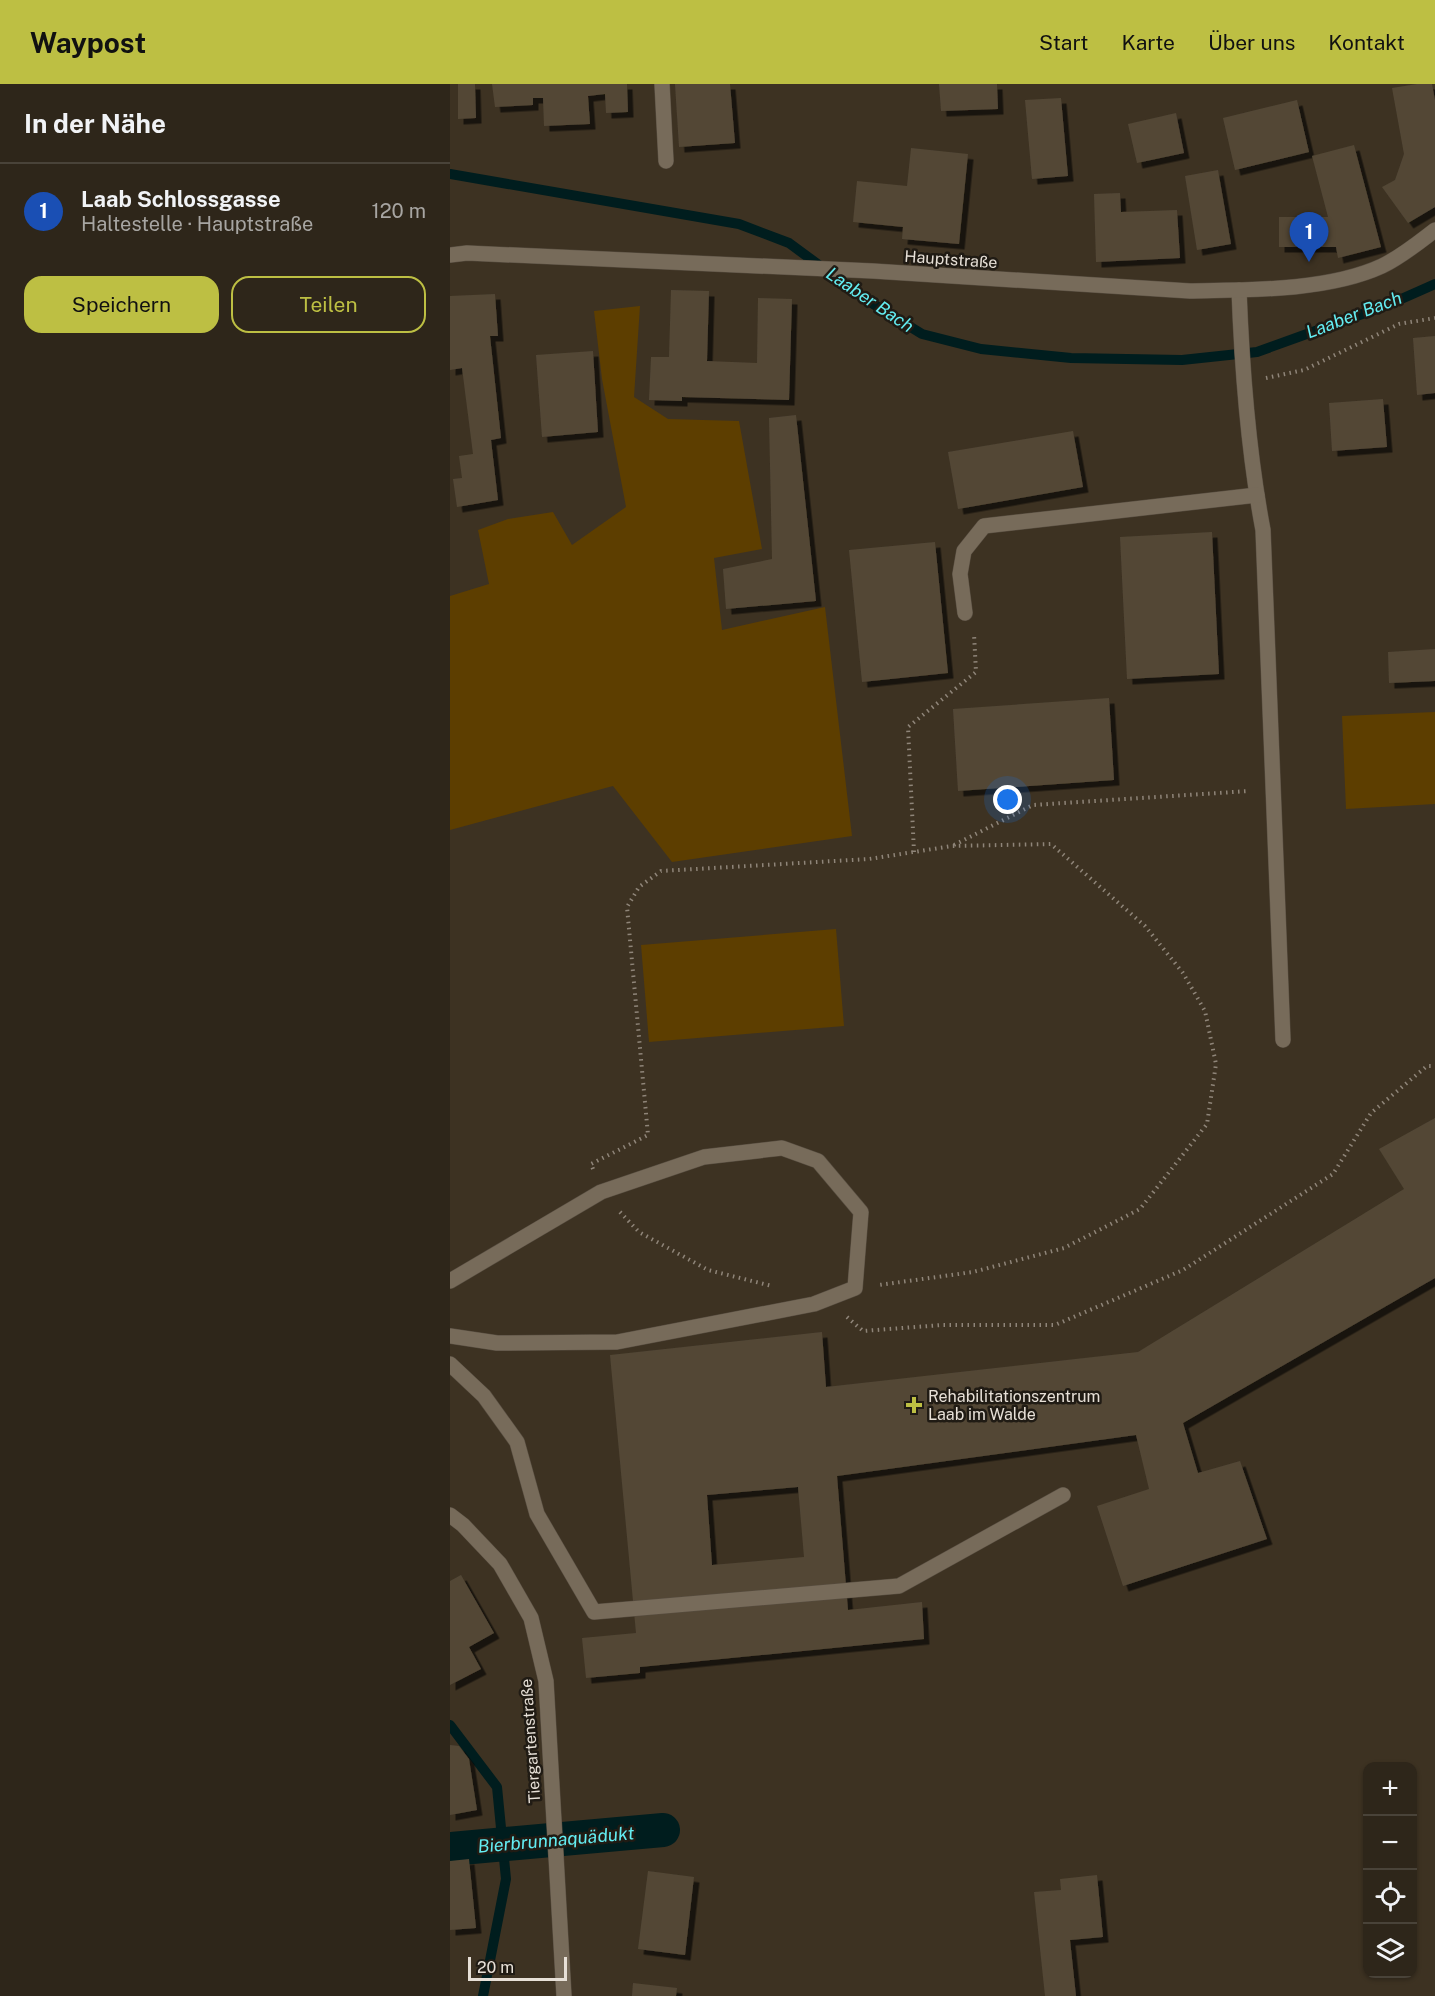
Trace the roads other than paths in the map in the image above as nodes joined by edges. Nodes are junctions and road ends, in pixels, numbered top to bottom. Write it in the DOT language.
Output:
graph roads {
  1 [pos="662,84"];
  2 [pos="666,161"];
  3 [pos="1435,230"];
  4 [pos="450,255"];
  5 [pos="1239,290"];
  6 [pos="1257,495"];
  7 [pos="965,613"];
  8 [pos="1283,1040"];
  9 [pos="450,1281"];
  10 [pos="450,1336"];
  11 [pos="450,1364"];
  12 [pos="1063,1495"];
  13 [pos="450,1515"];
  14 [pos="564,1996"];
  1 -- 2 [label="street"];
  3 -- 5 [label="street, Hauptstraße"];
  4 -- 5 [label="street, Hauptstraße"];
  5 -- 6 [label="street"];
  6 -- 7 [label="street"];
  6 -- 8 [label="street"];
  9 -- 10 [label="street"];
  11 -- 12 [label="street"];
  13 -- 14 [label="street, Tiergartenstraße"];
}
